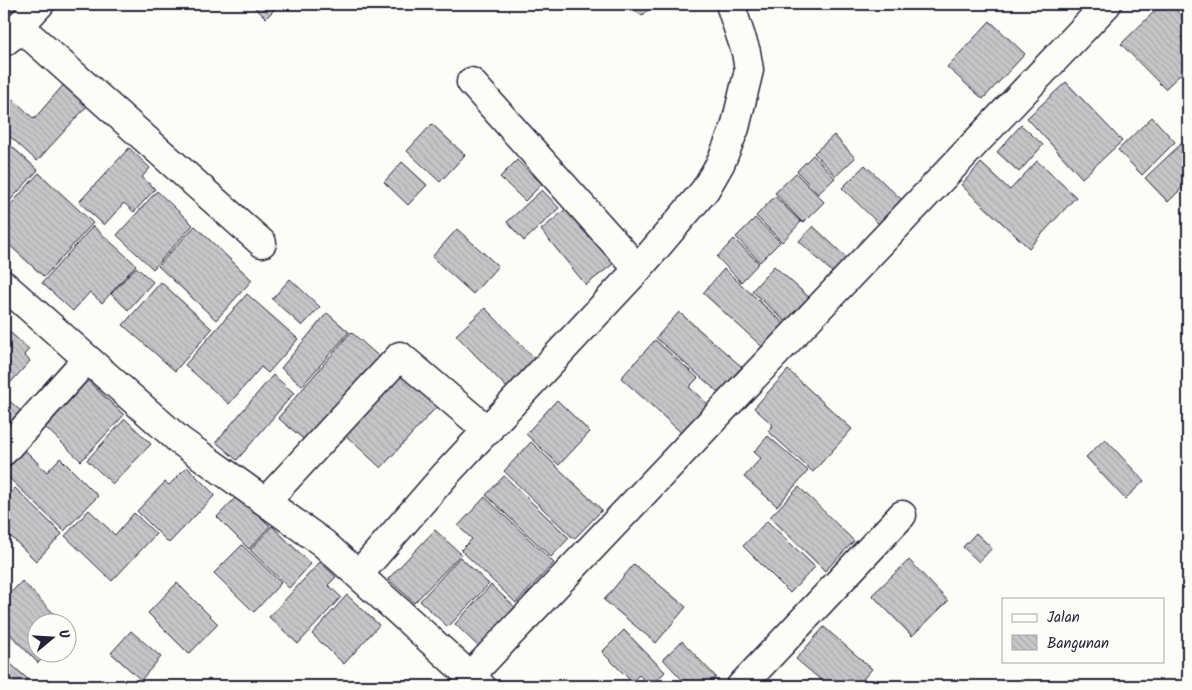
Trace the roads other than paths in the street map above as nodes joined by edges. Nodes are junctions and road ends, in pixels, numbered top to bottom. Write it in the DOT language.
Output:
graph roads {
  1 [pos="40,4"];
  2 [pos="730,4"];
  3 [pos="1107,4"];
  4 [pos="7,38"];
  5 [pos="471,82"];
  6 [pos="262,243"];
  7 [pos="638,269"];
  8 [pos="4,285"];
  9 [pos="86,360"];
  10 [pos="488,430"];
  11 [pos="4,450"];
  12 [pos="266,501"];
  13 [pos="902,515"];
  14 [pos="358,574"];
  15 [pos="476,681"];
  16 [pos="741,686"];
  1 -- 4 [label="street"];
  2 -- 7 [label="street"];
  3 -- 15 [label="street"];
  4 -- 6 [label="street"];
  5 -- 7 [label="street"];
  7 -- 10 [label="street"];
  8 -- 9 [label="street"];
  9 -- 11 [label="street"];
  9 -- 12 [label="street"];
  10 -- 12 [label="street"];
  10 -- 14 [label="street"];
  12 -- 14 [label="street"];
  13 -- 16 [label="street"];
  14 -- 15 [label="street"];
}
